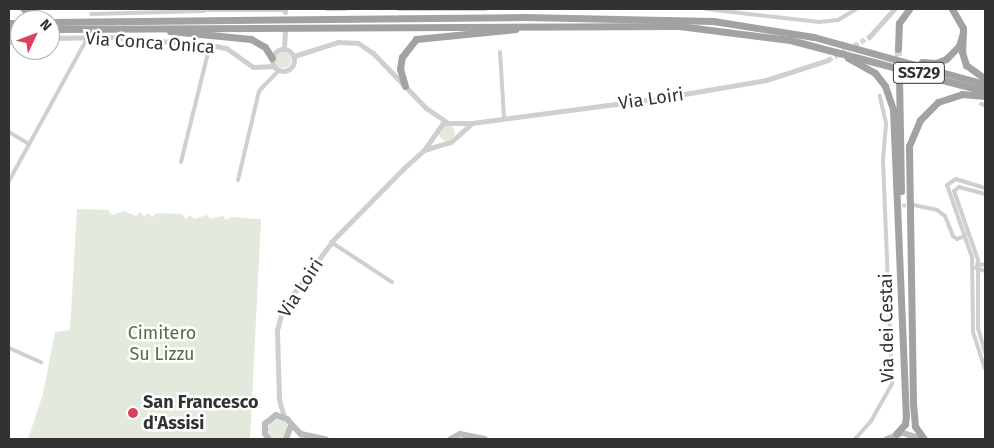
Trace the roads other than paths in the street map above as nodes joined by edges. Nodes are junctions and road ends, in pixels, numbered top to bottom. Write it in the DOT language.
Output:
graph roads {
  1 [pos="327,9"];
  2 [pos="346,9"];
  3 [pos="399,9"];
  4 [pos="486,9"];
  5 [pos="706,9"];
  6 [pos="856,9"];
  7 [pos="894,9"];
  8 [pos="909,9"];
  9 [pos="952,9"];
  10 [pos="204,10"];
  11 [pos="286,10"];
  12 [pos="91,14"];
  13 [pos="60,22"];
  14 [pos="285,25"];
  15 [pos="563,26"];
  16 [pos="135,28"];
  17 [pos="60,29"];
  18 [pos="963,33"];
  19 [pos="88,37"];
  20 [pos="869,37"];
  21 [pos="60,38"];
  22 [pos="210,45"];
  23 [pos="284,49"];
  24 [pos="864,49"];
  25 [pos="898,49"];
  26 [pos="500,52"];
  27 [pos="830,54"];
  28 [pos="294,56"];
  29 [pos="851,57"];
  30 [pos="273,62"];
  31 [pos="279,70"];
  32 [pos="899,76"];
  33 [pos="985,79"];
  34 [pos="985,84"];
  35 [pos="405,86"];
  36 [pos="985,91"];
  37 [pos="880,96"];
  38 [pos="985,96"];
  39 [pos="426,108"];
  40 [pos="504,117"];
  41 [pos="449,123"];
  42 [pos="472,123"];
  43 [pos="901,127"];
  44 [pos="9,132"];
  45 [pos="436,132"];
  46 [pos="456,137"];
  47 [pos="444,143"];
  48 [pos="29,144"];
  49 [pos="424,150"];
  50 [pos="180,162"];
  51 [pos="238,180"];
  52 [pos="9,181"];
  53 [pos="985,188"];
  54 [pos="985,194"];
  55 [pos="914,205"];
  56 [pos="886,206"];
  57 [pos="895,206"];
  58 [pos="965,236"];
  59 [pos="331,242"];
  60 [pos="978,263"];
  61 [pos="973,265"];
  62 [pos="985,265"];
  63 [pos="978,269"];
  64 [pos="985,271"];
  65 [pos="902,275"];
  66 [pos="909,278"];
  67 [pos="392,282"];
  68 [pos="974,338"];
  69 [pos="980,340"];
  70 [pos="985,341"];
  71 [pos="9,348"];
  72 [pos="985,353"];
  73 [pos="41,362"];
  74 [pos="985,368"];
  75 [pos="279,400"];
  76 [pos="272,416"];
  77 [pos="284,417"];
  78 [pos="290,424"];
  79 [pos="301,434"];
  80 [pos="896,434"];
  81 [pos="288,438"];
  82 [pos="269,439"];
  83 [pos="325,439"];
  84 [pos="451,439"];
  85 [pos="485,439"];
  86 [pos="855,439"];
  87 [pos="887,439"];
  88 [pos="923,439"];
  1 -- 2 [label="street"];
  3 -- 4 [label="street"];
  5 -- 6 [label="street"];
  7 -- 20 [label="street"];
  8 -- 25 [label="highway"];
  9 -- 18 [label="highway"];
  10 -- 11 [label="street"];
  10 -- 12 [label="street"];
  13 -- 14 [label="highway, SS729"];
  14 -- 15 [label="highway, SS729"];
  14 -- 16 [label="highway, SS729"];
  14 -- 23 [label="street"];
  14 -- 24 [label="highway, SS729"];
  15 -- 27 [label="highway, SS729"];
  15 -- 35 [label="highway"];
  16 -- 17 [label="highway, SS729"];
  16 -- 30 [label="highway"];
  18 -- 24 [label="highway"];
  18 -- 33 [label="highway"];
  19 -- 21 [label="street, Via Conca Onica"];
  19 -- 22 [label="street, Via Conca Onica"];
  19 -- 48 [label="street"];
  22 -- 30 [label="street, Via Conca Onica"];
  22 -- 50 [label="street"];
  23 -- 28 [label="street"];
  23 -- 30 [label="street"];
  24 -- 34 [label="highway, SS729"];
  26 -- 40 [label="street"];
  27 -- 29 [label="highway, SS729"];
  27 -- 40 [label="street, Via Loiri"];
  28 -- 31 [label="street"];
  28 -- 35 [label="street"];
  29 -- 36 [label="highway, SS729"];
  29 -- 65 [label="highway"];
  30 -- 31 [label="street"];
  31 -- 51 [label="street"];
  32 -- 43 [label="highway"];
  35 -- 39 [label="street"];
  37 -- 56 [label="street, Via dei Cestai"];
  38 -- 66 [label="highway"];
  39 -- 41 [label="street"];
  39 -- 45 [label="street"];
  40 -- 42 [label="street, Via Loiri"];
  41 -- 42 [label="street, Via Loiri"];
  41 -- 45 [label="street"];
  41 -- 46 [label="street"];
  42 -- 46 [label="street"];
  43 -- 65 [label="highway"];
  43 -- 66 [label="highway"];
  44 -- 48 [label="street"];
  45 -- 47 [label="street"];
  45 -- 49 [label="street"];
  46 -- 47 [label="street, Via Loiri"];
  47 -- 49 [label="street, Via Loiri"];
  48 -- 52 [label="street"];
  49 -- 59 [label="street, Via Loiri"];
  53 -- 58 [label="street"];
  54 -- 60 [label="street"];
  55 -- 58 [label="street"];
  56 -- 57 [label="street"];
  56 -- 86 [label="street, Via dei Cestai"];
  58 -- 61 [label="street"];
  59 -- 67 [label="street"];
  59 -- 75 [label="street, Via Loiri"];
  60 -- 61 [label="street"];
  60 -- 62 [label="street"];
  60 -- 63 [label="street"];
  61 -- 63 [label="street"];
  61 -- 68 [label="street"];
  63 -- 64 [label="street"];
  63 -- 69 [label="street"];
  65 -- 80 [label="highway"];
  66 -- 88 [label="highway"];
  68 -- 69 [label="street"];
  68 -- 74 [label="street"];
  69 -- 70 [label="street"];
  69 -- 72 [label="street"];
  71 -- 73 [label="street"];
  75 -- 76 [label="street, Via Loiri"];
  75 -- 77 [label="street, Via Loiri"];
  76 -- 77 [label="main road"];
  76 -- 82 [label="main road"];
  77 -- 78 [label="main road"];
  78 -- 79 [label="main road"];
  78 -- 81 [label="main road"];
  79 -- 81 [label="main road"];
  79 -- 83 [label="main road"];
  80 -- 87 [label="main road"];
  80 -- 88 [label="main road"];
  84 -- 85 [label="main road"];
}
